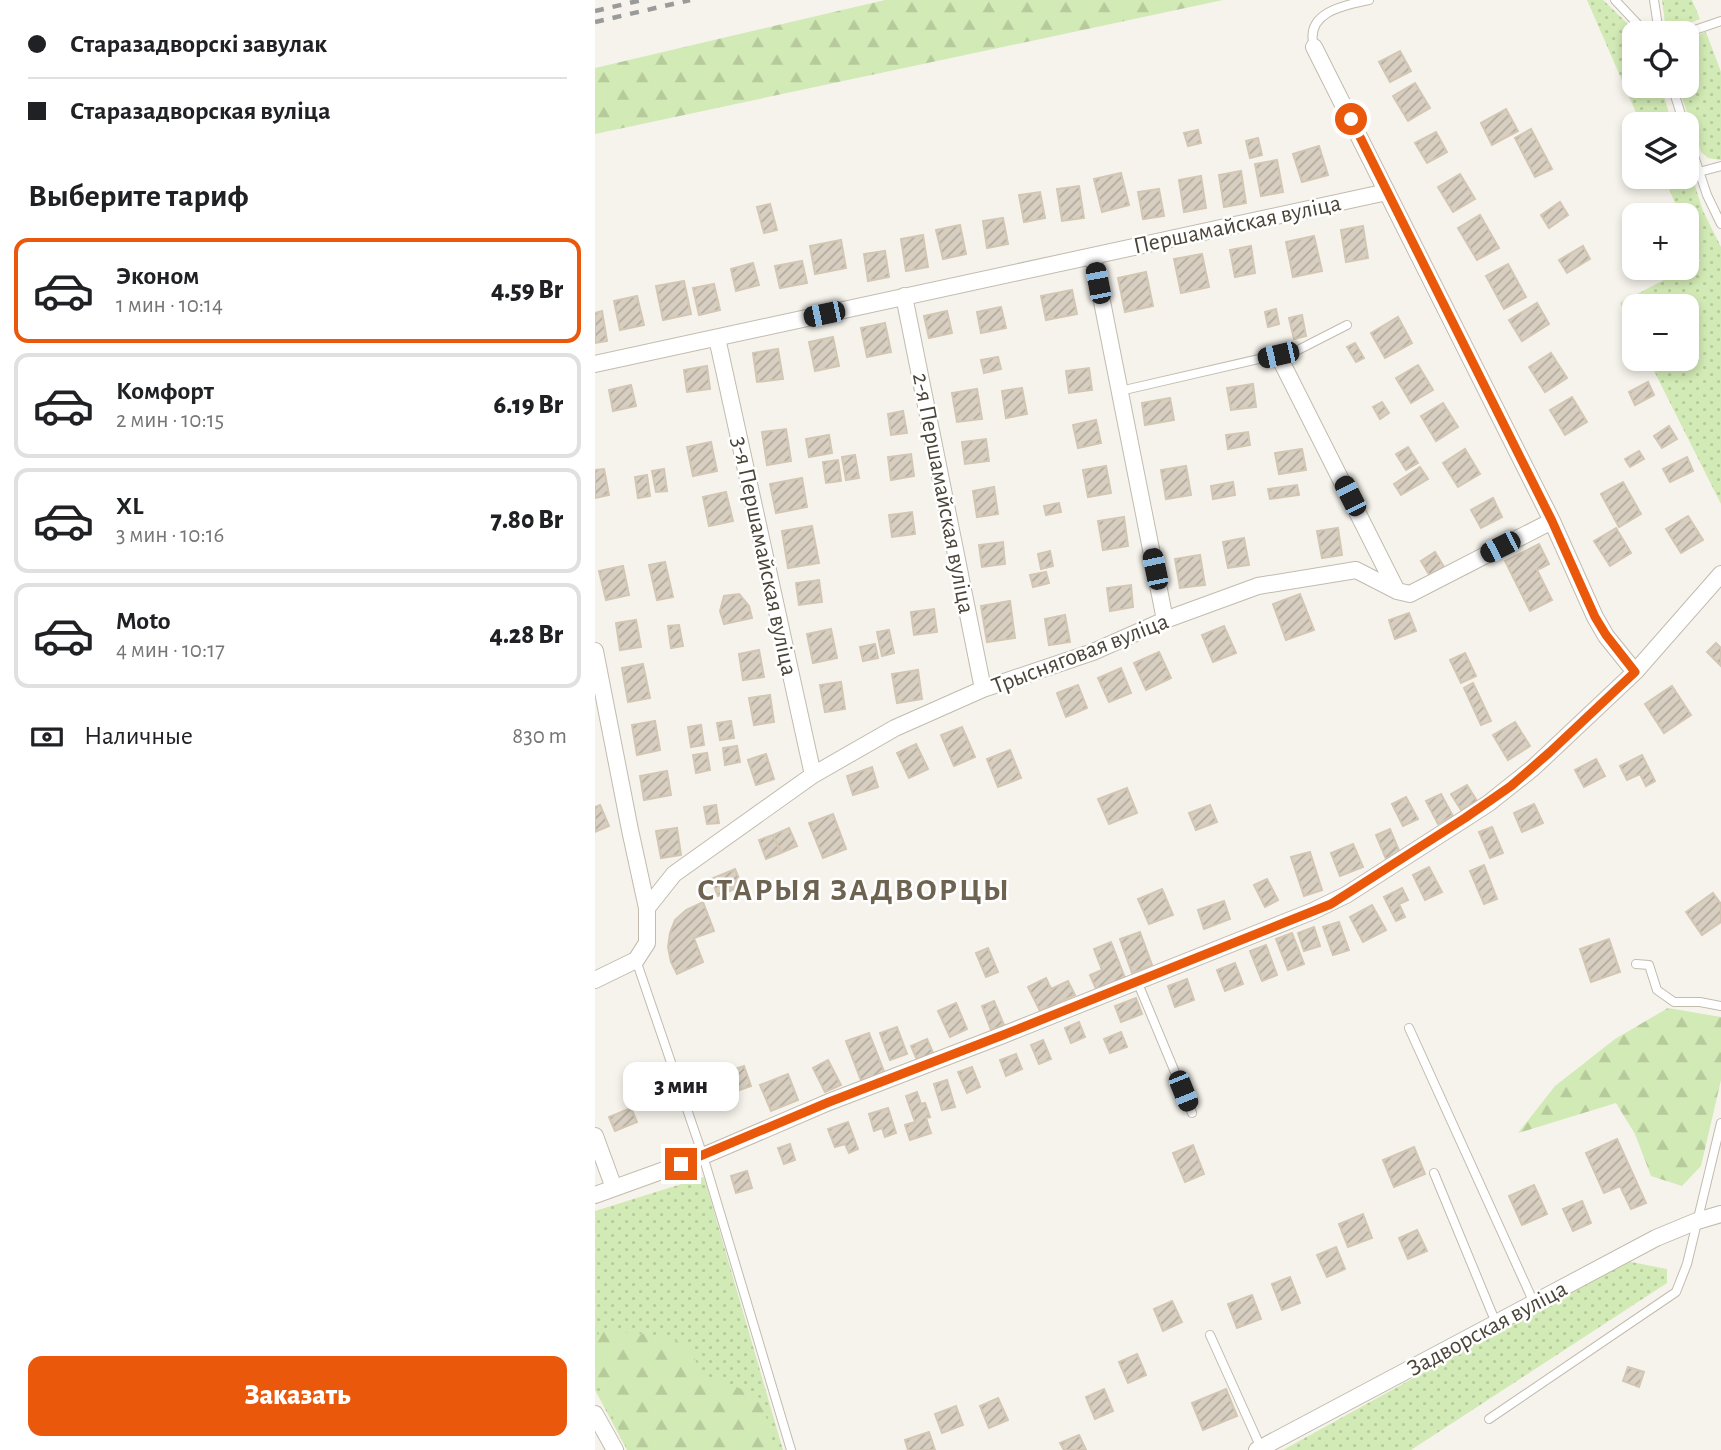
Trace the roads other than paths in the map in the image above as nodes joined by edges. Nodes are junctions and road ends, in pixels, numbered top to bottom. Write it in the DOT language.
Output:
graph roads {
  1 [pos="1369,0"];
  2 [pos="1615,0"];
  3 [pos="1654,0"];
  4 [pos="1635,21"];
  5 [pos="1657,21"];
  6 [pos="1721,22"];
  7 [pos="1699,29"];
  8 [pos="1314,47"];
  9 [pos="1721,166"];
  10 [pos="1699,172"];
  11 [pos="1387,192"];
  12 [pos="1721,224"];
  13 [pos="1093,256"];
  14 [pos="904,296"];
  15 [pos="1347,325"];
  16 [pos="717,338"];
  17 [pos="1278,355"];
  18 [pos="595,364"];
  19 [pos="1120,391"];
  20 [pos="1552,521"];
  21 [pos="1721,574"];
  22 [pos="1397,591"];
  23 [pos="1165,621"];
  24 [pos="595,651"];
  25 [pos="1635,672"];
  26 [pos="983,689"];
  27 [pos="813,775"];
  28 [pos="647,908"];
  29 [pos="636,960"];
  30 [pos="1636,964"];
  31 [pos="595,980"];
  32 [pos="1137,981"];
  33 [pos="1721,1006"];
  34 [pos="1409,1028"];
  35 [pos="1192,1113"];
  36 [pos="1721,1122"];
  37 [pos="595,1136"];
  38 [pos="1714,1152"];
  39 [pos="703,1156"];
  40 [pos="1721,1162"];
  41 [pos="1433,1173"];
  42 [pos="614,1188"];
  43 [pos="595,1195"];
  44 [pos="1721,1214"];
  45 [pos="1697,1221"];
  46 [pos="1534,1303"];
  47 [pos="1496,1323"];
  48 [pos="1210,1335"];
  49 [pos="595,1413"];
  50 [pos="1489,1419"];
  51 [pos="1259,1449"];
  52 [pos="615,1450"];
  53 [pos="790,1450"];
  1 -- 8 [label="lane"];
  2 -- 4 [label="lane"];
  3 -- 5 [label="lane"];
  6 -- 7 [label="lane"];
  8 -- 11 [label="street"];
  9 -- 10 [label="lane"];
  10 -- 12 [label="lane"];
  11 -- 13 [label="street, Першамайская вуліца"];
  11 -- 20 [label="street"];
  13 -- 14 [label="street, Першамайская вуліца"];
  13 -- 19 [label="street"];
  14 -- 16 [label="street, Першамайская вуліца"];
  14 -- 26 [label="street, 2-я Першамайская вуліца"];
  15 -- 17 [label="lane"];
  16 -- 18 [label="street, Першамайская вуліца"];
  16 -- 27 [label="street, 3-я Першамайская вуліца"];
  17 -- 19 [label="lane"];
  17 -- 22 [label="street"];
  19 -- 23 [label="street"];
  20 -- 22 [label="street"];
  20 -- 25 [label="street"];
  21 -- 25 [label="street"];
  22 -- 23 [label="street, Трысняговая вуліца"];
  23 -- 26 [label="street, Трысняговая вуліца"];
  24 -- 28 [label="street"];
  25 -- 32 [label="street"];
  26 -- 27 [label="street, Трысняговая вуліца"];
  27 -- 28 [label="street, Трысняговая вуліца"];
  28 -- 29 [label="street"];
  29 -- 31 [label="street"];
  29 -- 39 [label="lane"];
  30 -- 33 [label="lane"];
  32 -- 35 [label="lane"];
  32 -- 39 [label="street"];
  34 -- 46 [label="lane"];
  36 -- 38 [label="lane"];
  37 -- 42 [label="street"];
  38 -- 40 [label="lane"];
  38 -- 45 [label="lane"];
  39 -- 42 [label="street"];
  39 -- 53 [label="lane"];
  41 -- 47 [label="lane"];
  42 -- 43 [label="street"];
  44 -- 45 [label="street, Задворская вуліца"];
  45 -- 46 [label="street, Задворская вуліца"];
  45 -- 50 [label="lane"];
  46 -- 47 [label="street, Задворская вуліца"];
  47 -- 51 [label="street, Задворская вуліца"];
  48 -- 51 [label="lane"];
  49 -- 52 [label="street"];
}
